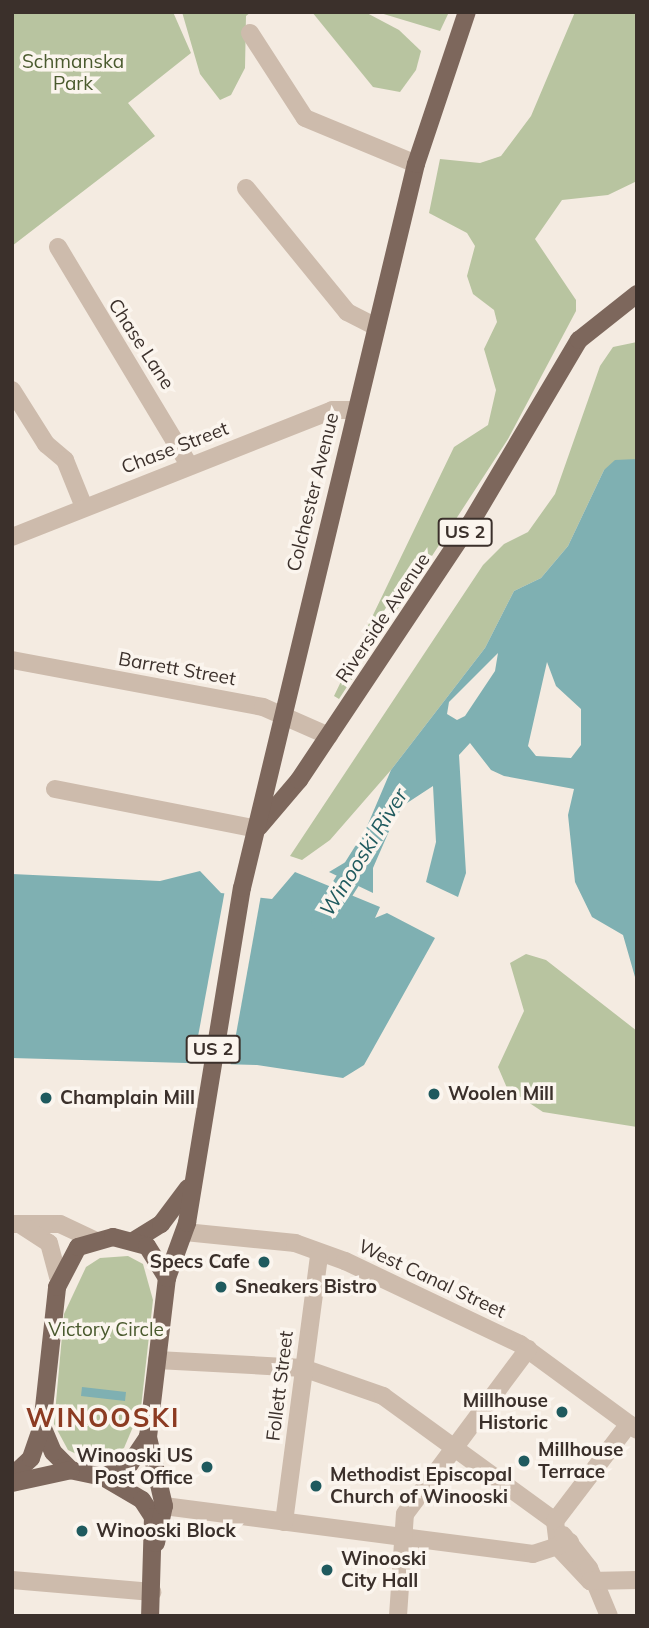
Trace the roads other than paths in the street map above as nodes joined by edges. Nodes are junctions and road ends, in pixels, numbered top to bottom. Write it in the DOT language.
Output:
graph roads {
  1 [pos="467,12"];
  2 [pos="250,33"];
  3 [pos="416,164"];
  4 [pos="247,188"];
  5 [pos="58,247"];
  6 [pos="637,294"];
  7 [pos="376,327"];
  8 [pos="12,390"];
  9 [pos="355,410"];
  10 [pos="188,465"];
  11 [pos="84,507"];
  12 [pos="12,537"];
  13 [pos="12,660"];
  14 [pos="280,712"];
  15 [pos="329,736"];
  16 [pos="55,789"];
  17 [pos="257,829"];
  18 [pos="188,1188"];
  19 [pos="17,1224"];
  20 [pos="185,1231"];
  21 [pos="94,1240"];
  22 [pos="135,1240"];
  23 [pos="319,1256"];
  24 [pos="58,1278"];
  25 [pos="167,1278"];
  26 [pos="528,1349"];
  27 [pos="165,1361"];
  28 [pos="303,1368"];
  29 [pos="43,1426"];
  30 [pos="633,1427"];
  31 [pos="148,1437"];
  32 [pos="456,1446"];
  33 [pos="71,1470"];
  34 [pos="12,1476"];
  35 [pos="103,1477"];
  36 [pos="12,1483"];
  37 [pos="164,1506"];
  38 [pos="284,1522"];
  39 [pos="560,1535"];
  40 [pos="404,1537"];
  41 [pos="156,1544"];
  42 [pos="12,1580"];
  43 [pos="637,1580"];
  44 [pos="590,1581"];
  45 [pos="152,1592"];
  46 [pos="150,1616"];
  47 [pos="398,1616"];
  48 [pos="609,1616"];
  1 -- 3 [label="main road, Colchester Avenue"];
  2 -- 3 [label="street"];
  3 -- 7 [label="main road, Colchester Avenue"];
  4 -- 7 [label="street"];
  5 -- 10 [label="street, Chase Lane"];
  6 -- 15 [label="main road, Riverside Avenue / US 2"];
  7 -- 9 [label="main road, Colchester Avenue"];
  8 -- 11 [label="street"];
  9 -- 10 [label="street, Chase Street"];
  9 -- 14 [label="main road, Colchester Avenue"];
  10 -- 11 [label="street, Chase Street"];
  11 -- 12 [label="street, Chase Street"];
  13 -- 14 [label="street, Barrett Street"];
  14 -- 15 [label="street, Barrett Street"];
  14 -- 17 [label="main road, Colchester Avenue"];
  15 -- 17 [label="main road, Riverside Avenue / US 2"];
  16 -- 17 [label="street"];
  17 -- 18 [label="main road, Colchester Avenue / US 2"];
  18 -- 20 [label="main road, US 2"];
  18 -- 22 [label="main road, US 2"];
  19 -- 21 [label="street"];
  19 -- 24 [label="street"];
  20 -- 23 [label="street, West Canal Street"];
  20 -- 25 [label="main road, US 2"];
  21 -- 22 [label="main road"];
  21 -- 24 [label="main road"];
  22 -- 25 [label="main road"];
  23 -- 26 [label="street, West Canal Street"];
  23 -- 28 [label="street, Follett Street"];
  24 -- 29 [label="main road"];
  25 -- 27 [label="main road, US 2"];
  26 -- 30 [label="street, West Canal Street"];
  26 -- 32 [label="street"];
  27 -- 28 [label="street"];
  27 -- 31 [label="main road, US 2"];
  28 -- 32 [label="street"];
  28 -- 38 [label="street, Follett Street"];
  29 -- 33 [label="main road"];
  29 -- 34 [label="main road"];
  30 -- 39 [label="street"];
  31 -- 35 [label="main road"];
  31 -- 37 [label="main road, US 2"];
  32 -- 39 [label="street"];
  32 -- 40 [label="street"];
  33 -- 35 [label="main road, US 2"];
  33 -- 36 [label="main road"];
  35 -- 41 [label="main road, US 2"];
  37 -- 38 [label="street"];
  37 -- 41 [label="main road, US 2"];
  38 -- 40 [label="street"];
  39 -- 40 [label="street"];
  39 -- 44 [label="street"];
  40 -- 47 [label="street"];
  41 -- 45 [label="main road, US 2"];
  42 -- 45 [label="street"];
  43 -- 44 [label="street"];
  44 -- 48 [label="street"];
  45 -- 46 [label="main road, US 2"];
}
